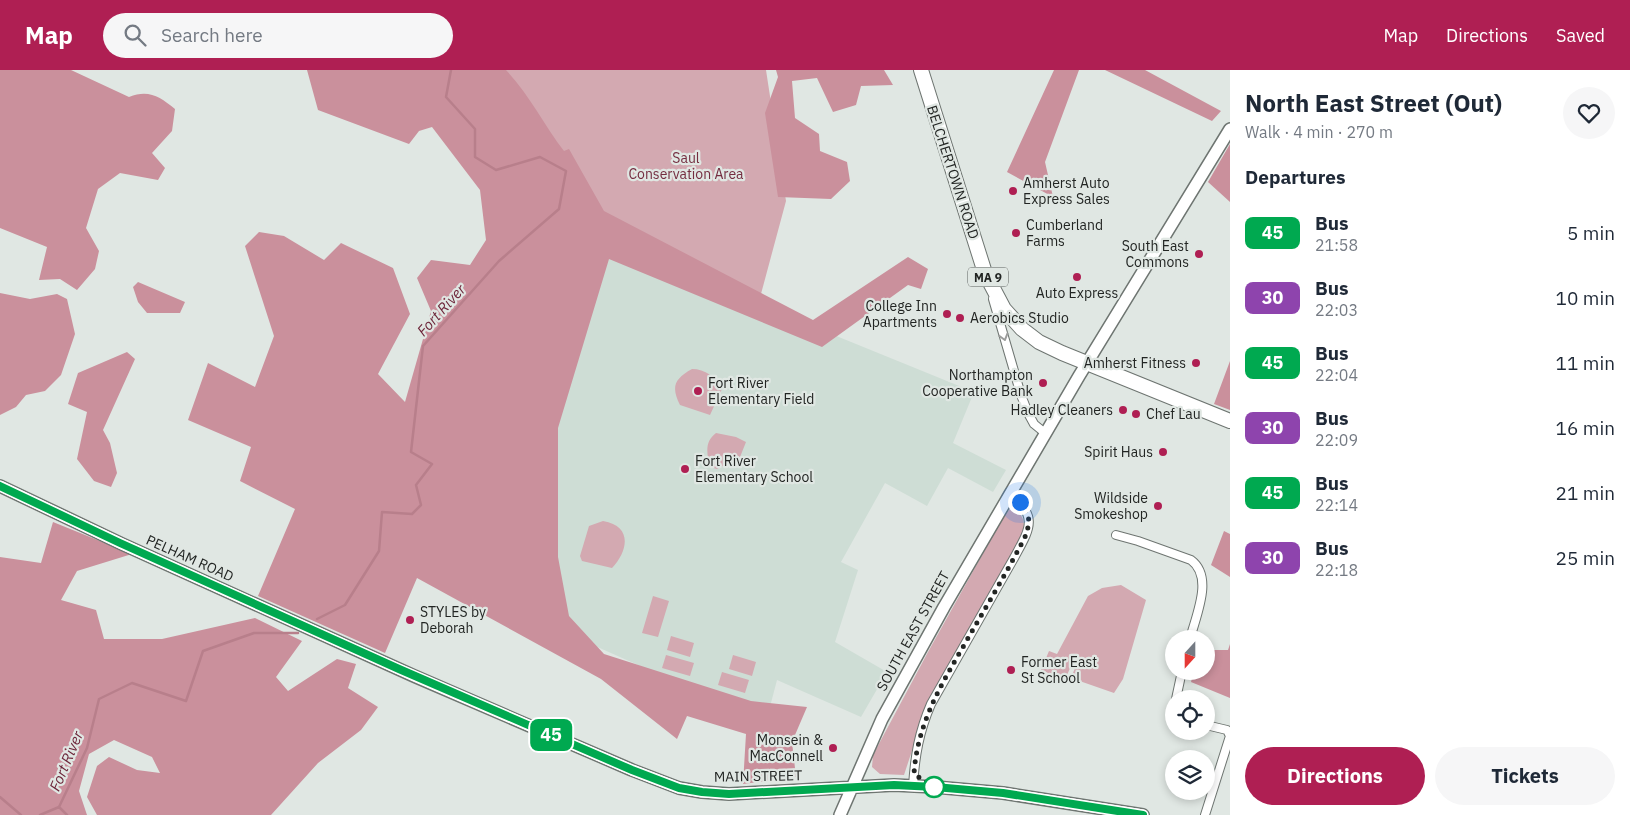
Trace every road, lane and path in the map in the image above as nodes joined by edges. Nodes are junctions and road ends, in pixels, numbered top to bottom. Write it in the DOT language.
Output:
graph roads {
  1 [pos="921,70"];
  2 [pos="1230,129"];
  3 [pos="985,273"];
  4 [pos="1087,363"];
  5 [pos="1230,421"];
  6 [pos="1045,433"];
  7 [pos="0,486"];
  8 [pos="1009,494"];
  9 [pos="1116,535"];
  10 [pos="1192,630"];
  11 [pos="369,655"];
  12 [pos="1215,727"];
  13 [pos="1230,736"];
  14 [pos="913,786"];
  15 [pos="853,787"];
  16 [pos="840,815"];
  17 [pos="1143,815"];
  18 [pos="1205,815"];
  1 -- 3 [label="highway, BELCHERTOWN ROAD / MA 9"];
  2 -- 4 [label="main road, SOUTH EAST STREET"];
  3 -- 4 [label="highway, BELCHERTOWN ROAD / MA 9"];
  3 -- 6 [label="street, BELCHERTOWN ROAD, one-way"];
  4 -- 5 [label="highway, MA 9"];
  4 -- 6 [label="main road, SOUTH EAST STREET"];
  6 -- 8 [label="main road, SOUTH EAST STREET"];
  7 -- 11 [label="main road, PELHAM ROAD"];
  8 -- 14 [label="street"];
  8 -- 15 [label="main road, SOUTH EAST STREET"];
  9 -- 10 [label="street"];
  11 -- 15 [label="main road, MAIN STREET"];
  12 -- 13 [label="street"];
  13 -- 18 [label="street"];
  14 -- 15 [label="main road, MAIN STREET"];
  14 -- 17 [label="main road, MAIN STREET"];
  15 -- 16 [label="main road, SOUTH EAST STREET"];
}
